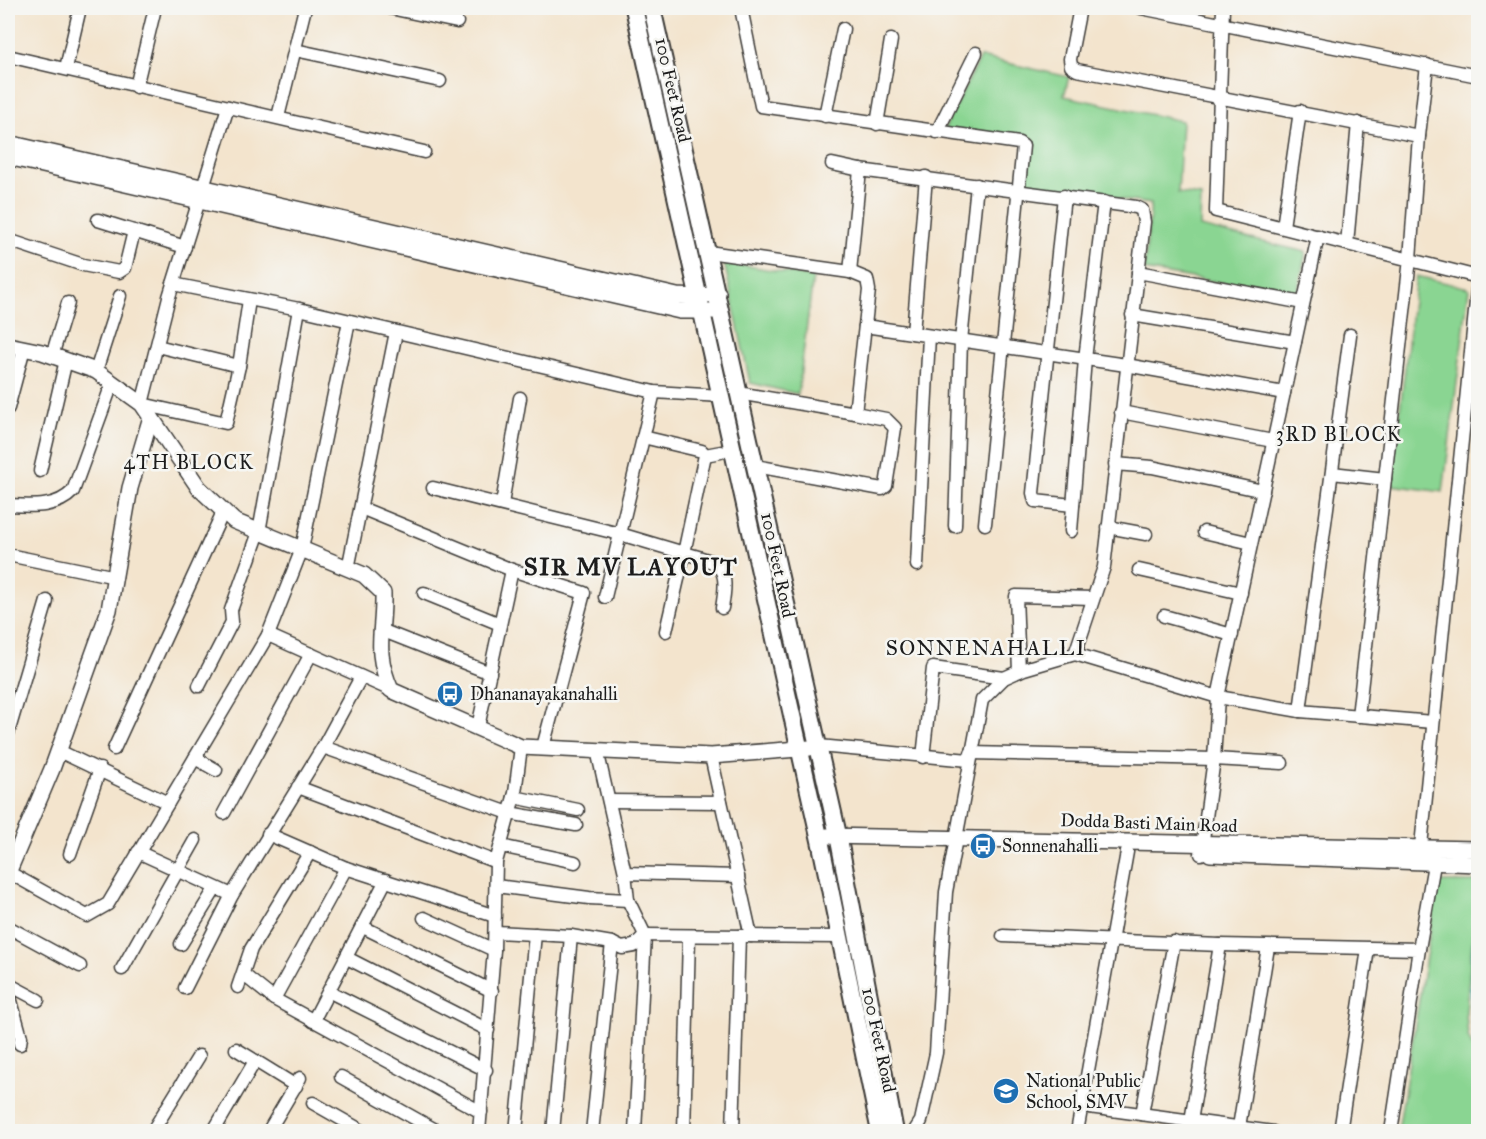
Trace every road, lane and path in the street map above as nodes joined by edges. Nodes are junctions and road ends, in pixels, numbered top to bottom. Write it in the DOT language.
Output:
graph roads {
  1 [pos="80,8"];
  2 [pos="155,8"];
  3 [pos="305,8"];
  4 [pos="390,8"];
  5 [pos="634,8"];
  6 [pos="652,8"];
  7 [pos="741,8"];
  8 [pos="1080,8"];
  9 [pos="1141,8"];
  10 [pos="1223,8"];
  11 [pos="457,22"];
  12 [pos="1222,24"];
  13 [pos="843,29"];
  14 [pos="891,40"];
  15 [pos="295,50"];
  16 [pos="976,53"];
  17 [pos="8,56"];
  18 [pos="1427,65"];
  19 [pos="66,68"];
  20 [pos="1479,76"];
  21 [pos="440,81"];
  22 [pos="136,87"];
  23 [pos="1220,98"];
  24 [pos="228,107"];
  25 [pos="1300,111"];
  26 [pos="825,116"];
  27 [pos="278,117"];
  28 [pos="1358,123"];
  29 [pos="877,124"];
  30 [pos="938,132"];
  31 [pos="1419,136"];
  32 [pos="8,143"];
  33 [pos="424,152"];
  34 [pos="8,157"];
  35 [pos="832,164"];
  36 [pos="860,170"];
  37 [pos="926,177"];
  38 [pos="977,185"];
  39 [pos="1018,191"];
  40 [pos="202,194"];
  41 [pos="1064,196"];
  42 [pos="1104,202"];
  43 [pos="98,220"];
  44 [pos="1283,227"];
  45 [pos="134,231"];
  46 [pos="1318,236"];
  47 [pos="8,240"];
  48 [pos="1347,244"];
  49 [pos="185,247"];
  50 [pos="708,252"];
  51 [pos="1410,260"];
  52 [pos="850,272"];
  53 [pos="1138,272"];
  54 [pos="1479,277"];
  55 [pos="1479,282"];
  56 [pos="172,284"];
  57 [pos="718,293"];
  58 [pos="120,296"];
  59 [pos="249,300"];
  60 [pos="68,303"];
  61 [pos="1303,303"];
  62 [pos="700,305"];
  63 [pos="299,309"];
  64 [pos="720,311"];
  65 [pos="1132,315"];
  66 [pos="350,321"];
  67 [pos="865,326"];
  68 [pos="396,332"];
  69 [pos="913,333"];
  70 [pos="1350,335"];
  71 [pos="929,336"];
  72 [pos="962,340"];
  73 [pos="1295,342"];
  74 [pos="8,345"];
  75 [pos="157,346"];
  76 [pos="1000,346"];
  77 [pos="24,348"];
  78 [pos="1046,352"];
  79 [pos="59,358"];
  80 [pos="1085,359"];
  81 [pos="1126,365"];
  82 [pos="239,366"];
  83 [pos="96,371"];
  84 [pos="112,384"];
  85 [pos="654,392"];
  86 [pos="738,393"];
  87 [pos="1284,393"];
  88 [pos="721,396"];
  89 [pos="520,398"];
  90 [pos="8,408"];
  91 [pos="147,410"];
  92 [pos="1121,412"];
  93 [pos="855,413"];
  94 [pos="643,437"];
  95 [pos="1273,441"];
  96 [pos="721,452"];
  97 [pos="705,455"];
  98 [pos="1115,464"];
  99 [pos="755,466"];
  100 [pos="40,471"];
  101 [pos="1332,473"];
  102 [pos="1385,479"];
  103 [pos="433,488"];
  104 [pos="1263,491"];
  105 [pos="501,504"];
  106 [pos="8,505"];
  107 [pos="1073,505"];
  108 [pos="361,508"];
  109 [pos="223,512"];
  110 [pos="985,524"];
  111 [pos="955,526"];
  112 [pos="1108,527"];
  113 [pos="1071,531"];
  114 [pos="260,532"];
  115 [pos="1204,532"];
  116 [pos="620,534"];
  117 [pos="1146,534"];
  118 [pos="1251,543"];
  119 [pos="302,549"];
  120 [pos="684,553"];
  121 [pos="8,555"];
  122 [pos="916,565"];
  123 [pos="348,568"];
  124 [pos="512,570"];
  125 [pos="1139,570"];
  126 [pos="116,577"];
  127 [pos="424,593"];
  128 [pos="1241,593"];
  129 [pos="605,597"];
  130 [pos="1093,598"];
  131 [pos="47,601"];
  132 [pos="722,608"];
  133 [pos="1164,616"];
  134 [pos="500,624"];
  135 [pos="381,630"];
  136 [pos="666,631"];
  137 [pos="268,635"];
  138 [pos="1232,635"];
  139 [pos="311,654"];
  140 [pos="1075,654"];
  141 [pos="1019,671"];
  142 [pos="490,674"];
  143 [pos="361,677"];
  144 [pos="1004,678"];
  145 [pos="199,686"];
  146 [pos="391,690"];
  147 [pos="1218,697"];
  148 [pos="1300,711"];
  149 [pos="1358,716"];
  150 [pos="1433,722"];
  151 [pos="477,727"];
  152 [pos="8,733"];
  153 [pos="819,746"];
  154 [pos="323,747"];
  155 [pos="521,747"];
  156 [pos="543,747"];
  157 [pos="114,749"];
  158 [pos="597,750"];
  159 [pos="798,750"];
  160 [pos="59,751"];
  161 [pos="711,756"];
  162 [pos="970,756"];
  163 [pos="923,757"];
  164 [pos="195,758"];
  165 [pos="1214,759"];
  166 [pos="1282,763"];
  167 [pos="100,769"];
  168 [pos="216,770"];
  169 [pos="298,787"];
  170 [pos="514,797"];
  171 [pos="609,801"];
  172 [pos="721,802"];
  173 [pos="168,803"];
  174 [pos="578,810"];
  175 [pos="224,813"];
  176 [pos="509,813"];
  177 [pos="576,825"];
  178 [pos="268,834"];
  179 [pos="839,839"];
  180 [pos="195,840"];
  181 [pos="819,841"];
  182 [pos="955,841"];
  183 [pos="501,846"];
  184 [pos="13,847"];
  185 [pos="1202,849"];
  186 [pos="138,852"];
  187 [pos="310,852"];
  188 [pos="1127,852"];
  189 [pos="70,854"];
  190 [pos="1425,859"];
  191 [pos="1478,859"];
  192 [pos="496,862"];
  193 [pos="574,862"];
  194 [pos="346,868"];
  195 [pos="177,871"];
  196 [pos="8,872"];
  197 [pos="625,873"];
  198 [pos="738,876"];
  199 [pos="386,880"];
  200 [pos="496,886"];
  201 [pos="214,889"];
  202 [pos="232,895"];
  203 [pos="628,900"];
  204 [pos="495,916"];
  205 [pos="424,918"];
  206 [pos="8,927"];
  207 [pos="363,927"];
  208 [pos="496,932"];
  209 [pos="534,934"];
  210 [pos="645,935"];
  211 [pos="571,936"];
  212 [pos="689,936"];
  213 [pos="745,936"];
  214 [pos="1004,936"];
  215 [pos="837,937"];
  216 [pos="1112,939"];
  217 [pos="1173,942"];
  218 [pos="612,943"];
  219 [pos="181,944"];
  220 [pos="1220,945"];
  221 [pos="1268,947"];
  222 [pos="1368,949"];
  223 [pos="1419,949"];
  224 [pos="495,950"];
  225 [pos="347,958"];
  226 [pos="80,966"];
  227 [pos="122,969"];
  228 [pos="244,975"];
  229 [pos="8,984"];
  230 [pos="238,987"];
  231 [pos="185,988"];
  232 [pos="8,990"];
  233 [pos="492,991"];
  234 [pos="330,992"];
  235 [pos="274,999"];
  236 [pos="38,1000"];
  237 [pos="313,1021"];
  238 [pos="488,1030"];
  239 [pos="20,1044"];
  240 [pos="236,1049"];
  241 [pos="198,1056"];
  242 [pos="255,1061"];
  243 [pos="486,1070"];
  244 [pos="341,1077"];
  245 [pos="313,1103"];
  246 [pos="1082,1106"];
  247 [pos="481,1112"];
  248 [pos="1142,1114"];
  249 [pos="1191,1121"];
  250 [pos="1239,1127"];
  251 [pos="152,1131"];
  252 [pos="213,1131"];
  253 [pos="267,1131"];
  254 [pos="363,1131"];
  255 [pos="439,1131"];
  256 [pos="479,1131"];
  257 [pos="516,1131"];
  258 [pos="553,1131"];
  259 [pos="592,1131"];
  260 [pos="635,1131"];
  261 [pos="684,1131"];
  262 [pos="734,1131"];
  263 [pos="880,1131"];
  264 [pos="895,1131"];
  265 [pos="914,1131"];
  266 [pos="1077,1131"];
  267 [pos="1273,1131"];
  268 [pos="1340,1131"];
  269 [pos="1391,1131"];
  1 -- 19 [label="street"];
  2 -- 22 [label="street"];
  3 -- 15 [label="street"];
  4 -- 11 [label="street"];
  5 -- 62 [label="main road, 100 Feet Road"];
  6 -- 50 [label="main road, 100 Feet Road"];
  7 -- 26 [label="street"];
  8 -- 23 [label="street"];
  9 -- 12 [label="street"];
  10 -- 12 [label="street"];
  12 -- 18 [label="street"];
  12 -- 23 [label="street"];
  13 -- 26 [label="street"];
  14 -- 29 [label="street"];
  15 -- 21 [label="street"];
  15 -- 27 [label="street"];
  16 -- 30 [label="street"];
  17 -- 19 [label="street"];
  18 -- 20 [label="street"];
  18 -- 31 [label="street"];
  19 -- 22 [label="street"];
  22 -- 24 [label="street"];
  23 -- 25 [label="street"];
  23 -- 44 [label="street"];
  24 -- 27 [label="street"];
  24 -- 40 [label="street"];
  25 -- 28 [label="street"];
  25 -- 44 [label="street"];
  26 -- 29 [label="street"];
  27 -- 33 [label="street"];
  28 -- 31 [label="street"];
  28 -- 48 [label="street"];
  29 -- 30 [label="street"];
  30 -- 39 [label="street"];
  31 -- 51 [label="street"];
  32 -- 40 [label="street"];
  34 -- 40 [label="street"];
  35 -- 36 [label="street"];
  36 -- 37 [label="street"];
  36 -- 52 [label="street"];
  37 -- 38 [label="street"];
  37 -- 69 [label="street"];
  38 -- 39 [label="street"];
  38 -- 72 [label="street"];
  39 -- 41 [label="street"];
  39 -- 76 [label="street"];
  40 -- 49 [label="street"];
  40 -- 62 [label="street"];
  41 -- 42 [label="street"];
  41 -- 78 [label="street"];
  42 -- 53 [label="street"];
  42 -- 80 [label="street"];
  43 -- 45 [label="street"];
  44 -- 46 [label="street"];
  45 -- 47 [label="street"];
  45 -- 49 [label="street"];
  46 -- 48 [label="street"];
  46 -- 61 [label="street"];
  48 -- 51 [label="street"];
  49 -- 56 [label="street"];
  50 -- 52 [label="street"];
  50 -- 57 [label="main road, 100 Feet Road"];
  51 -- 54 [label="street"];
  51 -- 102 [label="street"];
  52 -- 67 [label="street"];
  53 -- 61 [label="street"];
  53 -- 65 [label="street"];
  55 -- 150 [label="street"];
  56 -- 59 [label="street"];
  56 -- 75 [label="street"];
  57 -- 62 [label="street"];
  57 -- 64 [label="main road, 100 Feet Road"];
  58 -- 83 [label="street"];
  59 -- 63 [label="street"];
  59 -- 82 [label="street"];
  60 -- 79 [label="street"];
  61 -- 73 [label="street"];
  62 -- 64 [label="street"];
  62 -- 88 [label="main road, 100 Feet Road"];
  63 -- 66 [label="street"];
  63 -- 114 [label="street"];
  64 -- 86 [label="main road, 100 Feet Road"];
  65 -- 73 [label="street"];
  65 -- 81 [label="street"];
  66 -- 68 [label="street"];
  66 -- 119 [label="street"];
  67 -- 69 [label="street"];
  67 -- 93 [label="street"];
  68 -- 85 [label="street"];
  68 -- 108 [label="street"];
  69 -- 71 [label="street"];
  70 -- 101 [label="street"];
  71 -- 72 [label="street"];
  71 -- 122 [label="street"];
  72 -- 76 [label="street"];
  72 -- 111 [label="street"];
  73 -- 87 [label="street"];
  74 -- 77 [label="street"];
  75 -- 82 [label="street"];
  75 -- 91 [label="street"];
  76 -- 78 [label="street"];
  76 -- 110 [label="street"];
  77 -- 79 [label="street"];
  77 -- 90 [label="street"];
  78 -- 80 [label="street"];
  78 -- 107 [label="street"];
  79 -- 83 [label="street"];
  79 -- 100 [label="street"];
  80 -- 81 [label="street"];
  80 -- 107 [label="street"];
  81 -- 87 [label="street"];
  81 -- 92 [label="street"];
  82 -- 91 [label="street"];
  83 -- 84 [label="street"];
  84 -- 91 [label="street"];
  84 -- 106 [label="street"];
  85 -- 88 [label="street"];
  85 -- 94 [label="street"];
  86 -- 93 [label="street"];
  86 -- 99 [label="main road, 100 Feet Road"];
  87 -- 95 [label="street"];
  88 -- 159 [label="main road, 100 Feet Road"];
  89 -- 105 [label="street"];
  91 -- 109 [label="street"];
  91 -- 126 [label="street"];
  92 -- 95 [label="street"];
  92 -- 98 [label="street"];
  93 -- 99 [label="street"];
  94 -- 97 [label="street"];
  94 -- 116 [label="street"];
  95 -- 104 [label="street"];
  96 -- 97 [label="street"];
  97 -- 120 [label="street"];
  98 -- 104 [label="street"];
  98 -- 112 [label="street"];
  99 -- 153 [label="main road, 100 Feet Road"];
  101 -- 102 [label="street"];
  101 -- 148 [label="street"];
  102 -- 149 [label="street"];
  103 -- 105 [label="street"];
  104 -- 118 [label="street"];
  105 -- 116 [label="street"];
  107 -- 113 [label="street"];
  108 -- 123 [label="street"];
  108 -- 124 [label="street"];
  109 -- 114 [label="street"];
  109 -- 157 [label="street"];
  112 -- 117 [label="street"];
  112 -- 130 [label="street"];
  114 -- 119 [label="street"];
  114 -- 145 [label="street"];
  115 -- 118 [label="street"];
  116 -- 120 [label="street"];
  116 -- 129 [label="street"];
  118 -- 128 [label="street"];
  119 -- 123 [label="street"];
  119 -- 137 [label="street"];
  120 -- 132 [label="street"];
  120 -- 136 [label="street"];
  121 -- 126 [label="street"];
  123 -- 135 [label="street"];
  124 -- 134 [label="street"];
  124 -- 156 [label="street"];
  125 -- 128 [label="street"];
  126 -- 160 [label="street"];
  127 -- 134 [label="street"];
  128 -- 138 [label="street"];
  130 -- 140 [label="street"];
  130 -- 141 [label="street"];
  131 -- 152 [label="street"];
  133 -- 138 [label="street"];
  134 -- 142 [label="street"];
  135 -- 142 [label="street"];
  135 -- 146 [label="street"];
  137 -- 139 [label="street"];
  137 -- 164 [label="street"];
  138 -- 147 [label="street"];
  139 -- 143 [label="street"];
  139 -- 175 [label="street"];
  140 -- 141 [label="street"];
  140 -- 147 [label="street"];
  141 -- 144 [label="street"];
  142 -- 151 [label="street"];
  143 -- 146 [label="street"];
  143 -- 154 [label="street"];
  144 -- 162 [label="street"];
  144 -- 163 [label="street"];
  146 -- 151 [label="street"];
  147 -- 148 [label="street"];
  147 -- 165 [label="street"];
  148 -- 149 [label="street"];
  149 -- 150 [label="street"];
  150 -- 190 [label="street"];
  151 -- 155 [label="street"];
  153 -- 159 [label="street"];
  153 -- 163 [label="street"];
  153 -- 179 [label="main road, 100 Feet Road"];
  154 -- 169 [label="street"];
  154 -- 176 [label="street"];
  155 -- 156 [label="street"];
  155 -- 170 [label="street"];
  156 -- 158 [label="street"];
  158 -- 161 [label="street"];
  158 -- 171 [label="street"];
  159 -- 161 [label="street"];
  159 -- 181 [label="main road, 100 Feet Road"];
  160 -- 167 [label="street"];
  160 -- 184 [label="street"];
  161 -- 172 [label="street"];
  162 -- 163 [label="street"];
  162 -- 165 [label="street"];
  162 -- 182 [label="street"];
  164 -- 168 [label="street"];
  164 -- 173 [label="street"];
  165 -- 166 [label="street"];
  165 -- 185 [label="street"];
  167 -- 173 [label="street"];
  167 -- 189 [label="street"];
  169 -- 178 [label="street"];
  169 -- 192 [label="street"];
  170 -- 174 [label="street"];
  170 -- 176 [label="street"];
  171 -- 172 [label="street"];
  171 -- 197 [label="street"];
  172 -- 198 [label="street"];
  173 -- 186 [label="street"];
  176 -- 177 [label="street"];
  176 -- 183 [label="street"];
  178 -- 187 [label="street"];
  178 -- 202 [label="street"];
  179 -- 181 [label="street, Dodda Basti Main Road"];
  179 -- 182 [label="street, Dodda Basti Main Road"];
  179 -- 264 [label="main road, 100 Feet Road"];
  180 -- 195 [label="street"];
  181 -- 215 [label="main road, 100 Feet Road"];
  182 -- 185 [label="street, Dodda Basti Main Road"];
  182 -- 188 [label="street, Dodda Basti Main Road"];
  182 -- 265 [label="street"];
  183 -- 192 [label="street"];
  183 -- 193 [label="street"];
  184 -- 196 [label="street"];
  185 -- 188 [label="street, Dodda Basti Main Road"];
  185 -- 190 [label="street, Dodda Basti Main Road"];
  186 -- 195 [label="street"];
  186 -- 196 [label="street"];
  187 -- 194 [label="street"];
  187 -- 228 [label="street"];
  188 -- 216 [label="street"];
  190 -- 191 [label="street, Dodda Basti Main Road"];
  190 -- 191 [label="street, Dodda Basti Main Road"];
  190 -- 223 [label="street"];
  192 -- 200 [label="street"];
  194 -- 199 [label="street"];
  194 -- 235 [label="street"];
  195 -- 201 [label="street"];
  195 -- 227 [label="street"];
  197 -- 198 [label="street"];
  197 -- 203 [label="street"];
  198 -- 213 [label="street"];
  199 -- 204 [label="street"];
  199 -- 207 [label="street"];
  200 -- 203 [label="street"];
  200 -- 204 [label="street"];
  201 -- 202 [label="street"];
  201 -- 219 [label="street"];
  202 -- 231 [label="street"];
  203 -- 210 [label="street"];
  204 -- 208 [label="street"];
  205 -- 224 [label="street"];
  206 -- 226 [label="street"];
  207 -- 225 [label="street"];
  207 -- 233 [label="street"];
  208 -- 209 [label="street"];
  208 -- 224 [label="street"];
  209 -- 211 [label="street"];
  209 -- 257 [label="street"];
  210 -- 212 [label="street"];
  210 -- 218 [label="street"];
  210 -- 260 [label="street"];
  211 -- 218 [label="street"];
  211 -- 258 [label="street"];
  212 -- 213 [label="street"];
  212 -- 261 [label="street"];
  213 -- 215 [label="street"];
  213 -- 262 [label="street"];
  214 -- 216 [label="street"];
  215 -- 263 [label="main road, 100 Feet Road"];
  216 -- 217 [label="street"];
  216 -- 246 [label="street"];
  217 -- 220 [label="street"];
  217 -- 248 [label="street"];
  218 -- 259 [label="street"];
  220 -- 221 [label="street"];
  220 -- 249 [label="street"];
  221 -- 222 [label="street"];
  221 -- 250 [label="street"];
  222 -- 223 [label="street"];
  222 -- 268 [label="street"];
  223 -- 269 [label="street"];
  224 -- 233 [label="street"];
  225 -- 234 [label="street"];
  225 -- 238 [label="street"];
  228 -- 230 [label="street"];
  228 -- 235 [label="street"];
  229 -- 236 [label="street"];
  232 -- 239 [label="street"];
  233 -- 238 [label="street"];
  234 -- 237 [label="street"];
  234 -- 243 [label="street"];
  235 -- 237 [label="street"];
  237 -- 247 [label="street"];
  238 -- 243 [label="street"];
  240 -- 242 [label="street"];
  241 -- 251 [label="street"];
  242 -- 252 [label="street"];
  242 -- 253 [label="street"];
  243 -- 247 [label="street"];
  244 -- 255 [label="street"];
  245 -- 254 [label="street"];
  246 -- 248 [label="street"];
  246 -- 266 [label="street"];
  247 -- 256 [label="street"];
  248 -- 249 [label="street"];
  249 -- 250 [label="street"];
  250 -- 267 [label="street"];
}
